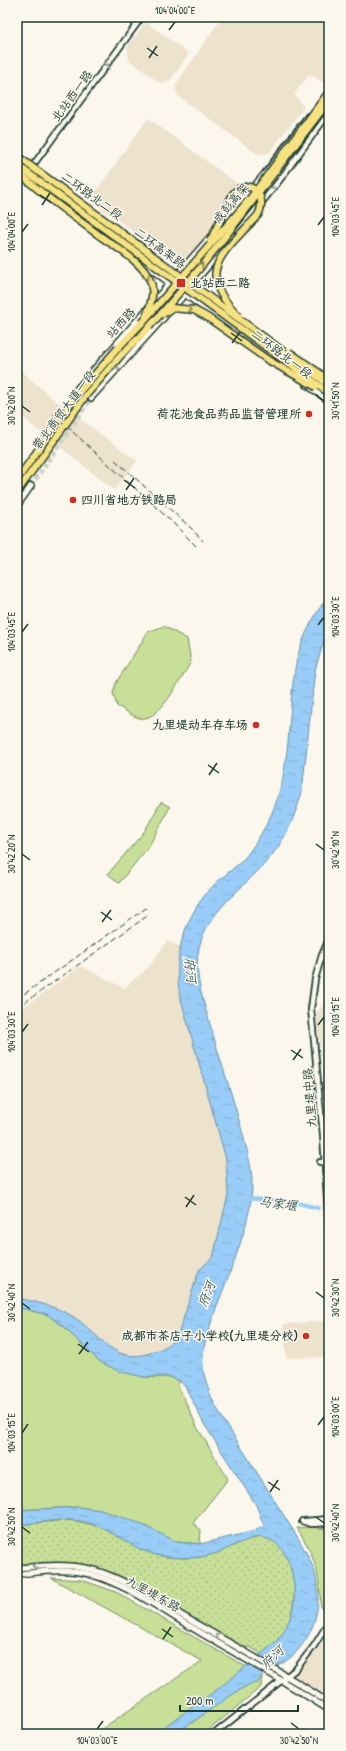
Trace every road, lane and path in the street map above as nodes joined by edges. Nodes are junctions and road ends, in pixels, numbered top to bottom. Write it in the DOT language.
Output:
graph roads {
  1 [pos="142,17"];
  2 [pos="329,87"];
  3 [pos="329,92"];
  4 [pos="329,101"];
  5 [pos="329,113"];
  6 [pos="17,153"];
  7 [pos="17,156"];
  8 [pos="17,165"];
  9 [pos="34,165"];
  10 [pos="17,171"];
  11 [pos="266,172"];
  12 [pos="24,177"];
  13 [pos="17,187"];
  14 [pos="204,252"];
  15 [pos="180,273"];
  16 [pos="171,283"];
  17 [pos="194,283"];
  18 [pos="186,294"];
  19 [pos="142,323"];
  20 [pos="148,327"];
  21 [pos="259,334"];
  22 [pos="266,339"];
  23 [pos="329,381"];
  24 [pos="329,385"];
  25 [pos="77,389"];
  26 [pos="328,396"];
  27 [pos="91,398"];
  28 [pos="23,468"];
  29 [pos="17,477"];
  30 [pos="17,480"];
  31 [pos="31,486"];
  32 [pos="17,492"];
  33 [pos="17,506"];
  34 [pos="329,939"];
  35 [pos="325,1162"];
  36 [pos="329,1231"];
  37 [pos="329,1519"];
  38 [pos="329,1523"];
  39 [pos="17,1568"];
  40 [pos="17,1574"];
  41 [pos="329,1622"];
  42 [pos="288,1676"];
  43 [pos="283,1680"];
  44 [pos="329,1703"];
  45 [pos="329,1710"];
  46 [pos="214,1734"];
  9 -- 1 [label="street, 北站西一路, one-way"];
  2 -- 11 [label="street"];
  3 -- 14 [label="highway, 成彭高架, bridge"];
  20 -- 4 [label="highway, 成彭高架, one-way, bridge"];
  17 -- 5 [label="street, one-way"];
  6 -- 9 [label="main road, 二环路北二段"];
  7 -- 21 [label="highway, 二环高架路, bridge"];
  8 -- 26 [label="highway, 二环高架路, bridge"];
  9 -- 12 [label="street, 北站西一路"];
  9 -- 15 [label="main road, 二环路北二段"];
  10 -- 12 [label="main road, 二环路北二段"];
  10 -- 19 [label="highway, one-way, bridge"];
  11 -- 15 [label="main road"];
  12 -- 13 [label="street, 北站西一路"];
  12 -- 16 [label="main road, 二环路北二段"];
  14 -- 19 [label="highway, 成彭高架, bridge"];
  14 -- 21 [label="highway, bridge"];
  15 -- 16 [label="main road, 站西路"];
  15 -- 17 [label="main road, 二环路北二段"];
  16 -- 18 [label="main road, 二环路北二段"];
  16 -- 25 [label="main road, 站西路"];
  17 -- 18 [label="main road"];
  17 -- 23 [label="main road, 二环路北一段"];
  18 -- 26 [label="main road, 二环路北一段"];
  27 -- 18 [label="main road, one-way"];
  19 -- 30 [label="highway, 蓉北商贸大道一段, bridge"];
  20 -- 26 [label="highway, one-way, bridge"];
  20 -- 32 [label="highway, 蓉北商贸大道一段, bridge"];
  21 -- 22 [label="highway, 二环高架路, bridge"];
  22 -- 23 [label="highway, bridge"];
  22 -- 24 [label="highway, 二环高架路, bridge"];
  28 -- 29 [label="main road"];
  31 -- 33 [label="main road"];
  34 -- 35 [label="street, 九里堤中路"];
  35 -- 36 [label="street, 九里堤中路"];
  37 -- 38 [label="street"];
  42 -- 39 [label="main road, one-way"];
  40 -- 43 [label="main road, 九里堤东路"];
  41 -- 42 [label="street"];
  42 -- 43 [label="street"];
  42 -- 44 [label="main road"];
  43 -- 45 [label="main road, 九里堤东路"];
  43 -- 46 [label="street"];
}
